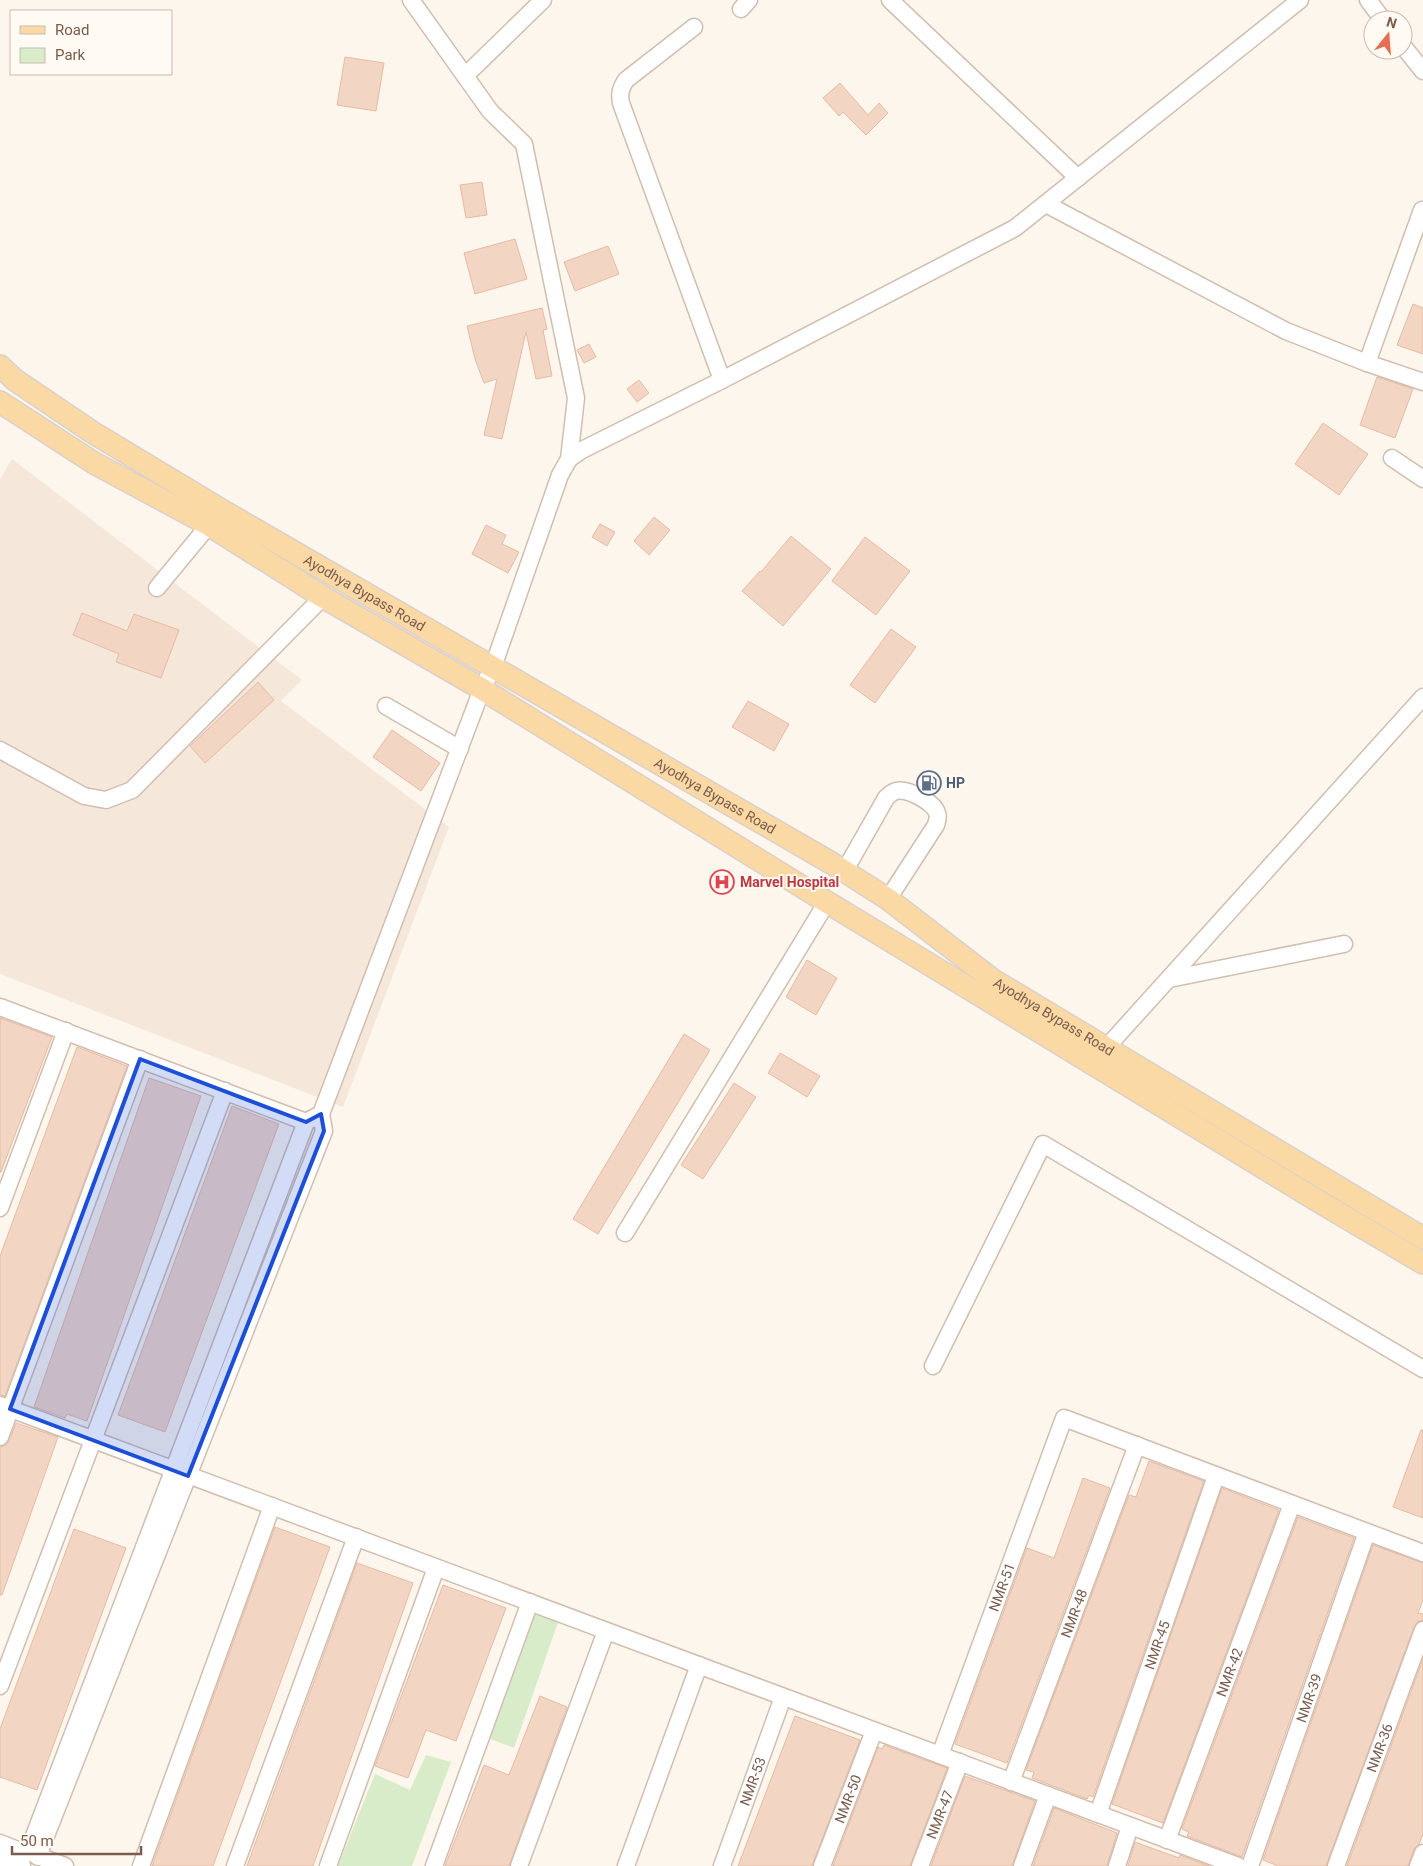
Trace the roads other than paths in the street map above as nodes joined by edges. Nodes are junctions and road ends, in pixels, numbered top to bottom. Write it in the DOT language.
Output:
graph roads {
  1 [pos="411,0"];
  2 [pos="543,0"];
  3 [pos="890,0"];
  4 [pos="1300,0"];
  5 [pos="694,26"];
  6 [pos="1413,59"];
  7 [pos="1423,72"];
  8 [pos="466,76"];
  9 [pos="1078,178"];
  10 [pos="1046,204"];
  11 [pos="1422,210"];
  12 [pos="1368,363"];
  13 [pos="0,366"];
  14 [pos="722,380"];
  15 [pos="1423,382"];
  16 [pos="0,402"];
  17 [pos="1392,458"];
  18 [pos="569,459"];
  19 [pos="1423,479"];
  20 [pos="209,525"];
  21 [pos="157,588"];
  22 [pos="323,597"];
  23 [pos="493,667"];
  24 [pos="482,689"];
  25 [pos="1423,697"];
  26 [pos="386,706"];
  27 [pos="460,749"];
  28 [pos="0,750"];
  29 [pos="844,872"];
  30 [pos="888,900"];
  31 [pos="827,902"];
  32 [pos="870,928"];
  33 [pos="1344,944"];
  34 [pos="1169,979"];
  35 [pos="0,1007"];
  36 [pos="66,1032"];
  37 [pos="1106,1048"];
  38 [pos="140,1058"];
  39 [pos="225,1091"];
  40 [pos="321,1114"];
  41 [pos="306,1122"];
  42 [pos="0,1208"];
  43 [pos="625,1233"];
  44 [pos="1423,1238"];
  45 [pos="1423,1263"];
  46 [pos="933,1366"];
  47 [pos="1423,1369"];
  48 [pos="5,1407"];
  49 [pos="0,1438"];
  50 [pos="93,1439"];
  51 [pos="1137,1445"];
  52 [pos="181,1474"];
  53 [pos="1216,1476"];
  54 [pos="1292,1504"];
  55 [pos="272,1506"];
  56 [pos="1367,1532"];
  57 [pos="356,1537"];
  58 [pos="1423,1553"];
  59 [pos="436,1568"];
  60 [pos="530,1602"];
  61 [pos="1423,1630"];
  62 [pos="606,1631"];
  63 [pos="699,1665"];
  64 [pos="0,1686"];
  65 [pos="783,1696"];
  66 [pos="874,1731"];
  67 [pos="940,1755"];
  68 [pos="960,1762"];
  69 [pos="1011,1782"];
  70 [pos="1048,1795"];
  71 [pos="1098,1814"];
  72 [pos="1130,1826"];
  73 [pos="1167,1840"];
  74 [pos="0,1843"];
  75 [pos="1423,1853"];
  76 [pos="0,1858"];
  77 [pos="29,1860"];
  78 [pos="1231,1865"];
  79 [pos="65,1866"];
  80 [pos="141,1866"];
  81 [pos="235,1866"];
  82 [pos="328,1866"];
  83 [pos="434,1866"];
  84 [pos="519,1866"];
  85 [pos="626,1866"];
  86 [pos="722,1866"];
  87 [pos="822,1866"];
  88 [pos="920,1866"];
  89 [pos="1022,1866"];
  90 [pos="1117,1866"];
  91 [pos="1250,1866"];
  92 [pos="1336,1866"];
  93 [pos="1418,1866"];
  1 -- 8 [label="street"];
  2 -- 8 [label="street"];
  3 -- 9 [label="street"];
  4 -- 9 [label="street"];
  5 -- 14 [label="street"];
  6 -- 7 [label="street"];
  8 -- 18 [label="street"];
  9 -- 10 [label="street"];
  10 -- 12 [label="street"];
  10 -- 14 [label="street"];
  11 -- 12 [label="street"];
  12 -- 15 [label="street"];
  13 -- 23 [label="main road, Ayodhya Bypass Road"];
  14 -- 18 [label="street"];
  16 -- 20 [label="main road, Ayodhya Bypass Road"];
  17 -- 19 [label="street"];
  18 -- 23 [label="street"];
  20 -- 21 [label="street"];
  20 -- 22 [label="main road, Ayodhya Bypass Road"];
  22 -- 24 [label="main road, Ayodhya Bypass Road"];
  22 -- 28 [label="street"];
  23 -- 24 [label="street"];
  23 -- 29 [label="main road, Ayodhya Bypass Road"];
  24 -- 27 [label="street"];
  24 -- 31 [label="main road, Ayodhya Bypass Road"];
  25 -- 34 [label="street"];
  26 -- 27 [label="street"];
  27 -- 40 [label="street"];
  29 -- 30 [label="main road, Ayodhya Bypass Road"];
  29 -- 30 [label="street"];
  29 -- 31 [label="main road"];
  30 -- 32 [label="main road"];
  30 -- 37 [label="main road, Ayodhya Bypass Road"];
  31 -- 32 [label="main road, Ayodhya Bypass Road"];
  31 -- 43 [label="street"];
  32 -- 45 [label="main road, Ayodhya Bypass Road"];
  33 -- 34 [label="street"];
  34 -- 37 [label="street"];
  35 -- 36 [label="street"];
  36 -- 38 [label="street"];
  36 -- 42 [label="street"];
  37 -- 44 [label="main road, Ayodhya Bypass Road"];
  38 -- 39 [label="street"];
  38 -- 48 [label="street"];
  39 -- 41 [label="street"];
  39 -- 50 [label="street"];
  40 -- 41 [label="street"];
  40 -- 52 [label="street"];
  41 -- 52 [label="street"];
  46 -- 47 [label="street"];
  48 -- 49 [label="street"];
  48 -- 50 [label="street"];
  50 -- 52 [label="street"];
  50 -- 64 [label="street"];
  51 -- 53 [label="street"];
  51 -- 67 [label="street, NMR-51"];
  51 -- 69 [label="street, NMR-48"];
  52 -- 55 [label="street"];
  52 -- 77 [label="street"];
  53 -- 54 [label="street"];
  53 -- 71 [label="street, NMR-45"];
  54 -- 56 [label="street"];
  54 -- 73 [label="street, NMR-42"];
  55 -- 57 [label="street"];
  55 -- 80 [label="street"];
  56 -- 58 [label="street"];
  56 -- 91 [label="street, NMR-39"];
  57 -- 59 [label="street"];
  57 -- 81 [label="street"];
  59 -- 60 [label="street"];
  59 -- 82 [label="street"];
  60 -- 62 [label="street"];
  60 -- 83 [label="street"];
  61 -- 92 [label="street, NMR-36"];
  62 -- 63 [label="street"];
  62 -- 84 [label="street"];
  63 -- 65 [label="street"];
  63 -- 85 [label="street"];
  65 -- 66 [label="street"];
  65 -- 86 [label="street, NMR-53"];
  66 -- 67 [label="street"];
  66 -- 87 [label="street, NMR-50"];
  67 -- 68 [label="street"];
  68 -- 69 [label="street"];
  68 -- 88 [label="street, NMR-47"];
  69 -- 70 [label="street"];
  70 -- 71 [label="street"];
  70 -- 89 [label="street"];
  71 -- 72 [label="street"];
  72 -- 73 [label="street"];
  72 -- 90 [label="street"];
  73 -- 78 [label="street"];
  74 -- 77 [label="street"];
  75 -- 93 [label="street"];
  76 -- 77 [label="street"];
  77 -- 79 [label="street"];
}
